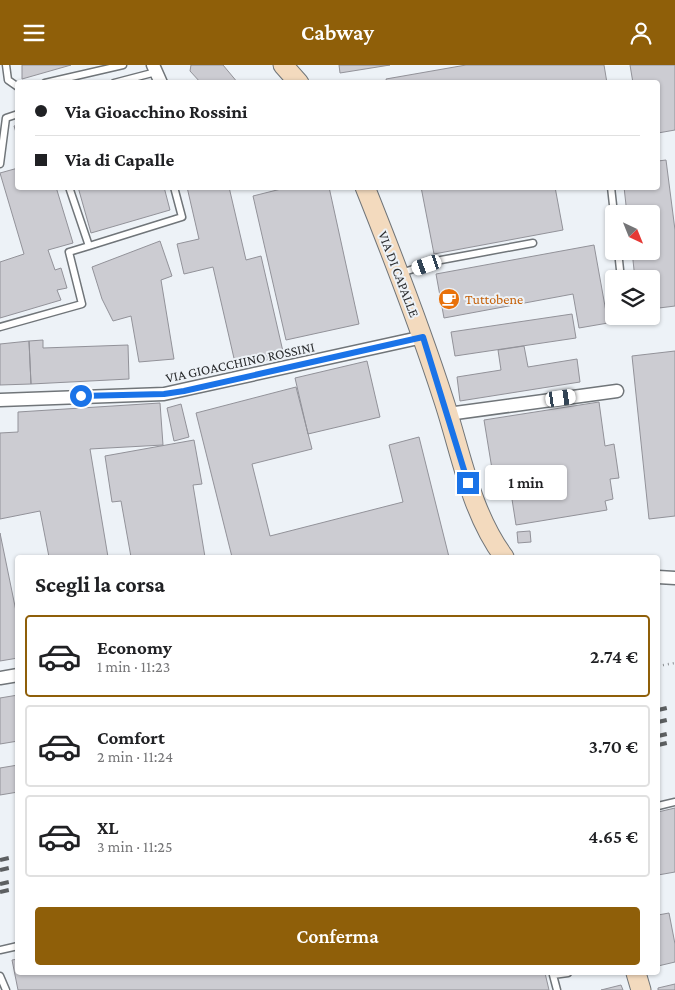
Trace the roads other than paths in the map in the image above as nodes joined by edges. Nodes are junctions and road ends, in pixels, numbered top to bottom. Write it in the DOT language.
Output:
graph roads {
  1 [pos="6,65"];
  2 [pos="123,65"];
  3 [pos="283,65"];
  4 [pos="157,73"];
  5 [pos="58,80"];
  6 [pos="127,80"];
  7 [pos="296,80"];
  8 [pos="15,85"];
  9 [pos="15,115"];
  10 [pos="0,164"];
  11 [pos="70,190"];
  12 [pos="175,190"];
  13 [pos="367,190"];
  14 [pos="611,190"];
  15 [pos="613,205"];
  16 [pos="533,243"];
  17 [pos="88,246"];
  18 [pos="400,274"];
  19 [pos="0,327"];
  20 [pos="423,337"];
  21 [pos="617,391"];
  22 [pos="0,399"];
  23 [pos="448,413"];
  24 [pos="501,555"];
  25 [pos="660,577"];
  26 [pos="675,578"];
  27 [pos="15,676"];
  28 [pos="0,678"];
  29 [pos="675,802"];
  30 [pos="660,806"];
  31 [pos="15,946"];
  32 [pos="0,950"];
  33 [pos="553,975"];
  34 [pos="637,975"];
  35 [pos="0,976"];
  36 [pos="6,990"];
  37 [pos="556,990"];
  38 [pos="641,990"];
  1 -- 8 [label="lane"];
  2 -- 5 [label="lane"];
  3 -- 7 [label="street"];
  4 -- 6 [label="lane"];
  9 -- 10 [label="lane"];
  11 -- 17 [label="lane"];
  12 -- 17 [label="lane"];
  13 -- 18 [label="street, VIA DI CAPALLE"];
  14 -- 15 [label="lane"];
  16 -- 18 [label="lane"];
  17 -- 19 [label="lane"];
  18 -- 20 [label="street, VIA DI CAPALLE"];
  20 -- 22 [label="street, VIA GIOACCHINO ROSSINI"];
  20 -- 23 [label="street, VIA DI CAPALLE"];
  21 -- 23 [label="street"];
  23 -- 24 [label="street, VIA DI CAPALLE"];
  25 -- 26 [label="street"];
  27 -- 28 [label="street"];
  29 -- 30 [label="lane"];
  31 -- 32 [label="lane"];
  33 -- 37 [label="lane"];
  34 -- 38 [label="street"];
  35 -- 36 [label="lane"];
}
